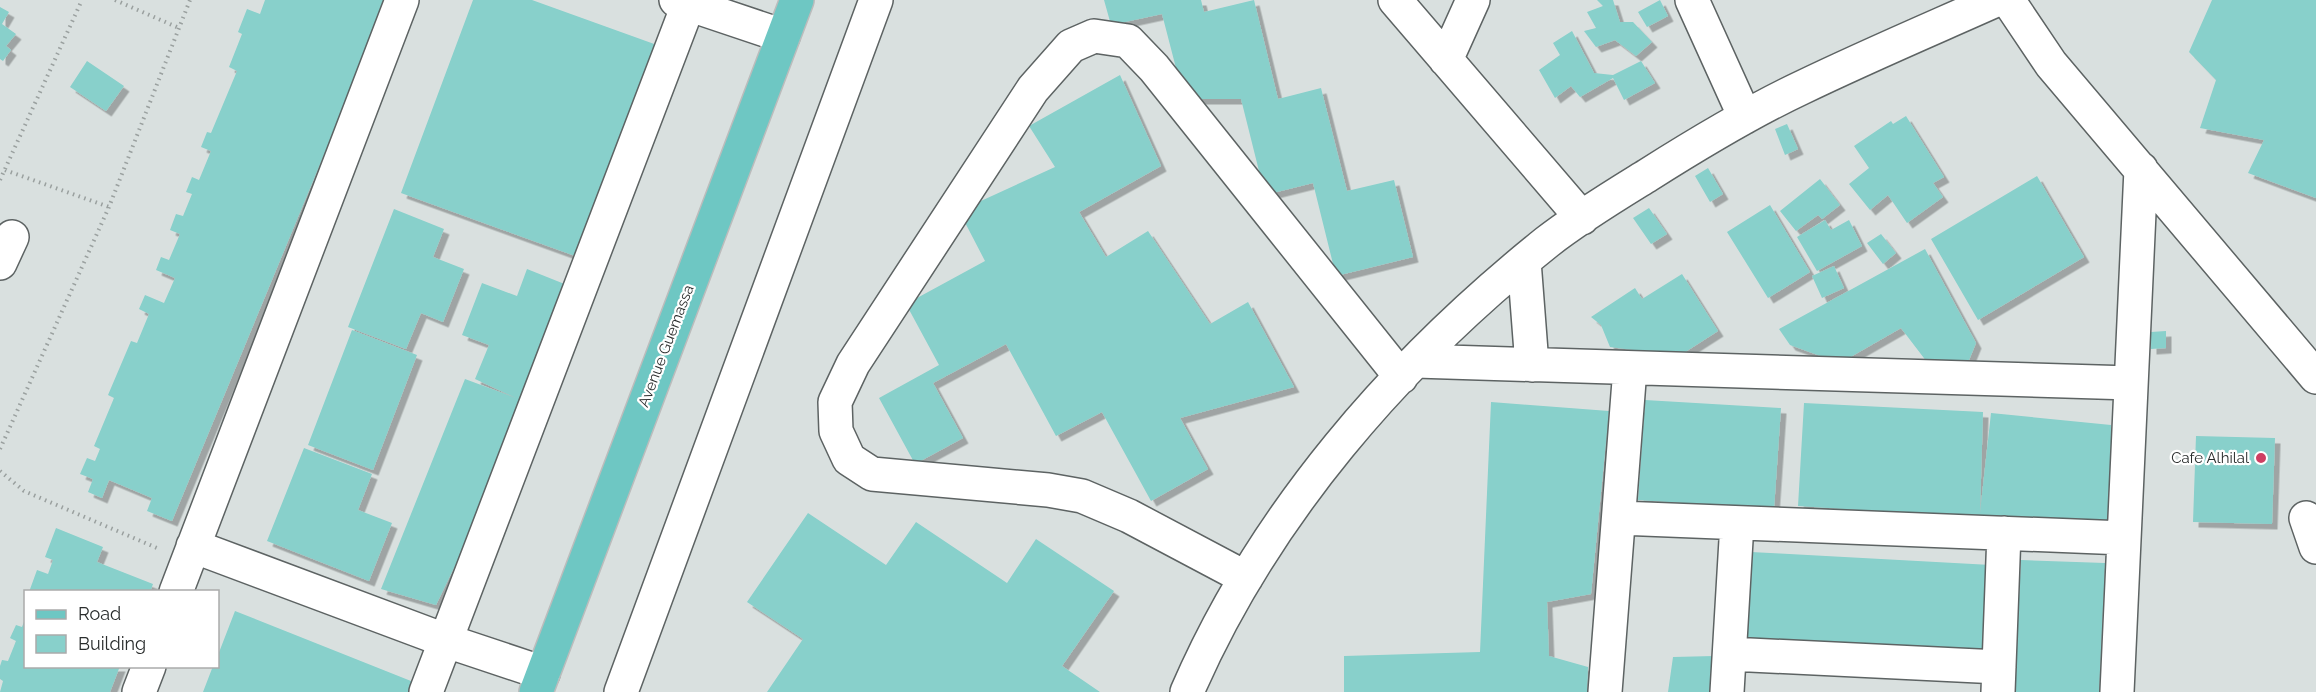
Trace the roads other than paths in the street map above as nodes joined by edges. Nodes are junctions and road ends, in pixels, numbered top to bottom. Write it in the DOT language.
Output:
graph roads {
  1 [pos="402,0"];
  2 [pos="797,0"];
  3 [pos="876,0"];
  4 [pos="1395,0"];
  5 [pos="1473,0"];
  6 [pos="1692,0"];
  7 [pos="1996,0"];
  8 [pos="2008,0"];
  9 [pos="684,2"];
  10 [pos="783,36"];
  11 [pos="1446,60"];
  12 [pos="1745,117"];
  13 [pos="2141,169"];
  14 [pos="1582,218"];
  15 [pos="1524,261"];
  16 [pos="1532,365"];
  17 [pos="1630,368"];
  18 [pos="1409,369"];
  19 [pos="2316,376"];
  20 [pos="2131,383"];
  21 [pos="1619,518"];
  22 [pos="1737,523"];
  23 [pos="2004,533"];
  24 [pos="2124,538"];
  25 [pos="190,554"];
  26 [pos="1246,578"];
  27 [pos="176,590"];
  28 [pos="447,641"];
  29 [pos="1730,654"];
  30 [pos="148,668"];
  31 [pos="1999,679"];
  32 [pos="540,682"];
  33 [pos="139,692"];
  34 [pos="426,692"];
  35 [pos="621,692"];
  36 [pos="1186,692"];
  37 [pos="1605,692"];
  38 [pos="1727,692"];
  39 [pos="2117,692"];
  1 -- 25 [label="street"];
  2 -- 10 [label="main road, Avenue Guemassa"];
  3 -- 35 [label="street"];
  4 -- 11 [label="street"];
  5 -- 11 [label="street"];
  6 -- 12 [label="street"];
  7 -- 12 [label="street"];
  8 -- 13 [label="street"];
  9 -- 10 [label="street"];
  9 -- 28 [label="street"];
  10 -- 32 [label="main road, Avenue Guemassa"];
  11 -- 14 [label="street"];
  12 -- 14 [label="street"];
  13 -- 19 [label="street"];
  13 -- 20 [label="street"];
  14 -- 15 [label="street"];
  15 -- 16 [label="street"];
  15 -- 18 [label="street"];
  16 -- 17 [label="street"];
  16 -- 18 [label="street"];
  17 -- 20 [label="street"];
  17 -- 21 [label="street"];
  18 -- 26 [label="street"];
  18 -- 26 [label="street"];
  20 -- 24 [label="street"];
  21 -- 22 [label="street"];
  21 -- 37 [label="street"];
  22 -- 23 [label="street"];
  22 -- 29 [label="street"];
  23 -- 24 [label="street"];
  23 -- 31 [label="street"];
  24 -- 39 [label="street"];
  25 -- 27 [label="street"];
  25 -- 28 [label="street"];
  26 -- 36 [label="street"];
  28 -- 32 [label="street"];
  28 -- 34 [label="street"];
  29 -- 31 [label="street"];
  29 -- 38 [label="street"];
  30 -- 33 [label="street"];
}
